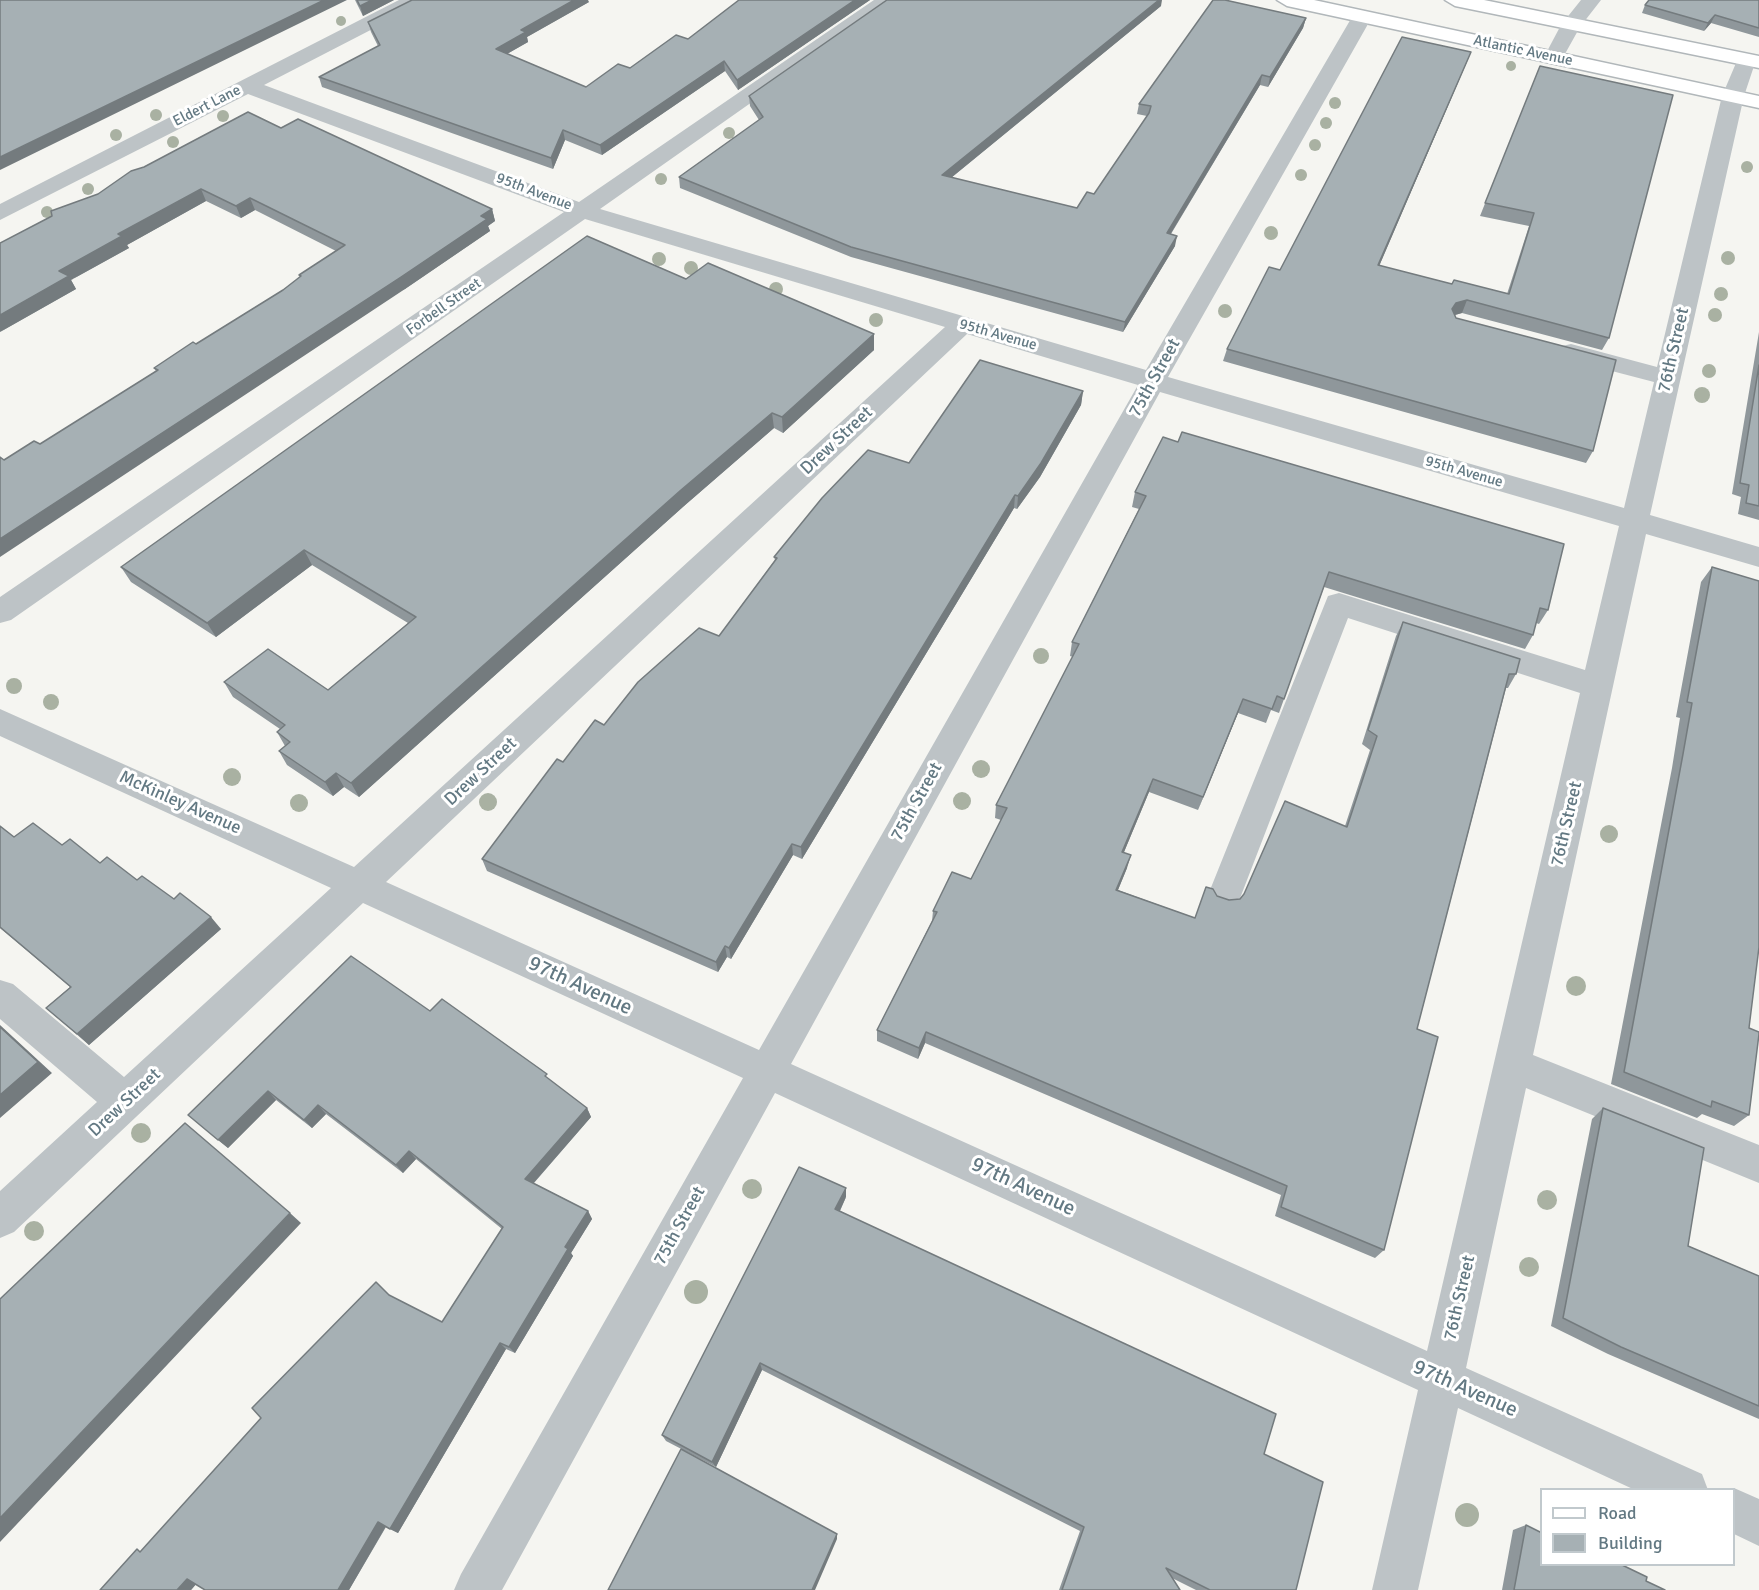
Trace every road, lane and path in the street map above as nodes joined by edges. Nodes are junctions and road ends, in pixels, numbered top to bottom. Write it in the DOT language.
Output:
graph roads {
  1 [pos="414,0"];
  2 [pos="886,0"];
  3 [pos="1287,0"];
  4 [pos="1455,0"];
  5 [pos="1591,0"];
  6 [pos="1362,17"];
  7 [pos="1571,25"];
  8 [pos="1554,57"];
  9 [pos="1753,61"];
  10 [pos="246,86"];
  11 [pos="1746,99"];
  12 [pos="583,211"];
  13 [pos="0,213"];
  14 [pos="962,325"];
  15 [pos="1551,347"];
  16 [pos="1668,378"];
  17 [pos="1153,381"];
  18 [pos="1635,521"];
  19 [pos="1759,557"];
  20 [pos="0,612"];
  21 [pos="1597,686"];
  22 [pos="0,722"];
  23 [pos="359,885"];
  24 [pos="1225,895"];
  25 [pos="0,996"];
  26 [pos="1513,1065"];
  27 [pos="767,1071"];
  28 [pos="126,1103"];
  29 [pos="1759,1164"];
  30 [pos="0,1218"];
  31 [pos="1441,1378"];
  32 [pos="1682,1488"];
  33 [pos="1735,1511"];
  34 [pos="1759,1523"];
  35 [pos="477,1590"];
  36 [pos="1395,1590"];
  1 -- 10 [label="street, Eldert Lane"];
  2 -- 12 [label="street, Forbell Street"];
  3 -- 6 [label="main road, Atlantic Avenue"];
  4 -- 7 [label="main road, Atlantic Avenue"];
  5 -- 7 [label="street"];
  6 -- 8 [label="main road, Atlantic Avenue"];
  6 -- 17 [label="street, 75th Street"];
  7 -- 8 [label="street"];
  7 -- 9 [label="main road, Atlantic Avenue"];
  8 -- 11 [label="main road, Atlantic Avenue"];
  9 -- 11 [label="street, 76th Street"];
  10 -- 12 [label="street, 95th Avenue"];
  10 -- 13 [label="street, Eldert Lane"];
  11 -- 16 [label="street, 76th Street"];
  12 -- 14 [label="street, 95th Avenue"];
  12 -- 20 [label="street, Forbell Street"];
  14 -- 17 [label="street, 95th Avenue"];
  14 -- 23 [label="street, Drew Street"];
  15 -- 16 [label="street"];
  16 -- 18 [label="street, 76th Street"];
  17 -- 18 [label="street, 95th Avenue"];
  17 -- 27 [label="street, 75th Street"];
  18 -- 19 [label="street, 95th Avenue"];
  18 -- 21 [label="street, 76th Street"];
  21 -- 24 [label="street"];
  21 -- 26 [label="street, 76th Street"];
  22 -- 23 [label="street, McKinley Avenue"];
  23 -- 27 [label="street, 97th Avenue"];
  23 -- 28 [label="street, Drew Street"];
  25 -- 28 [label="street"];
  26 -- 29 [label="street"];
  26 -- 31 [label="street, 76th Street"];
  27 -- 31 [label="street, 97th Avenue"];
  27 -- 35 [label="street, 75th Street"];
  28 -- 30 [label="street, Drew Street"];
  31 -- 32 [label="street, 97th Avenue"];
  31 -- 36 [label="street, 76th Street"];
  33 -- 34 [label="street"];
}
